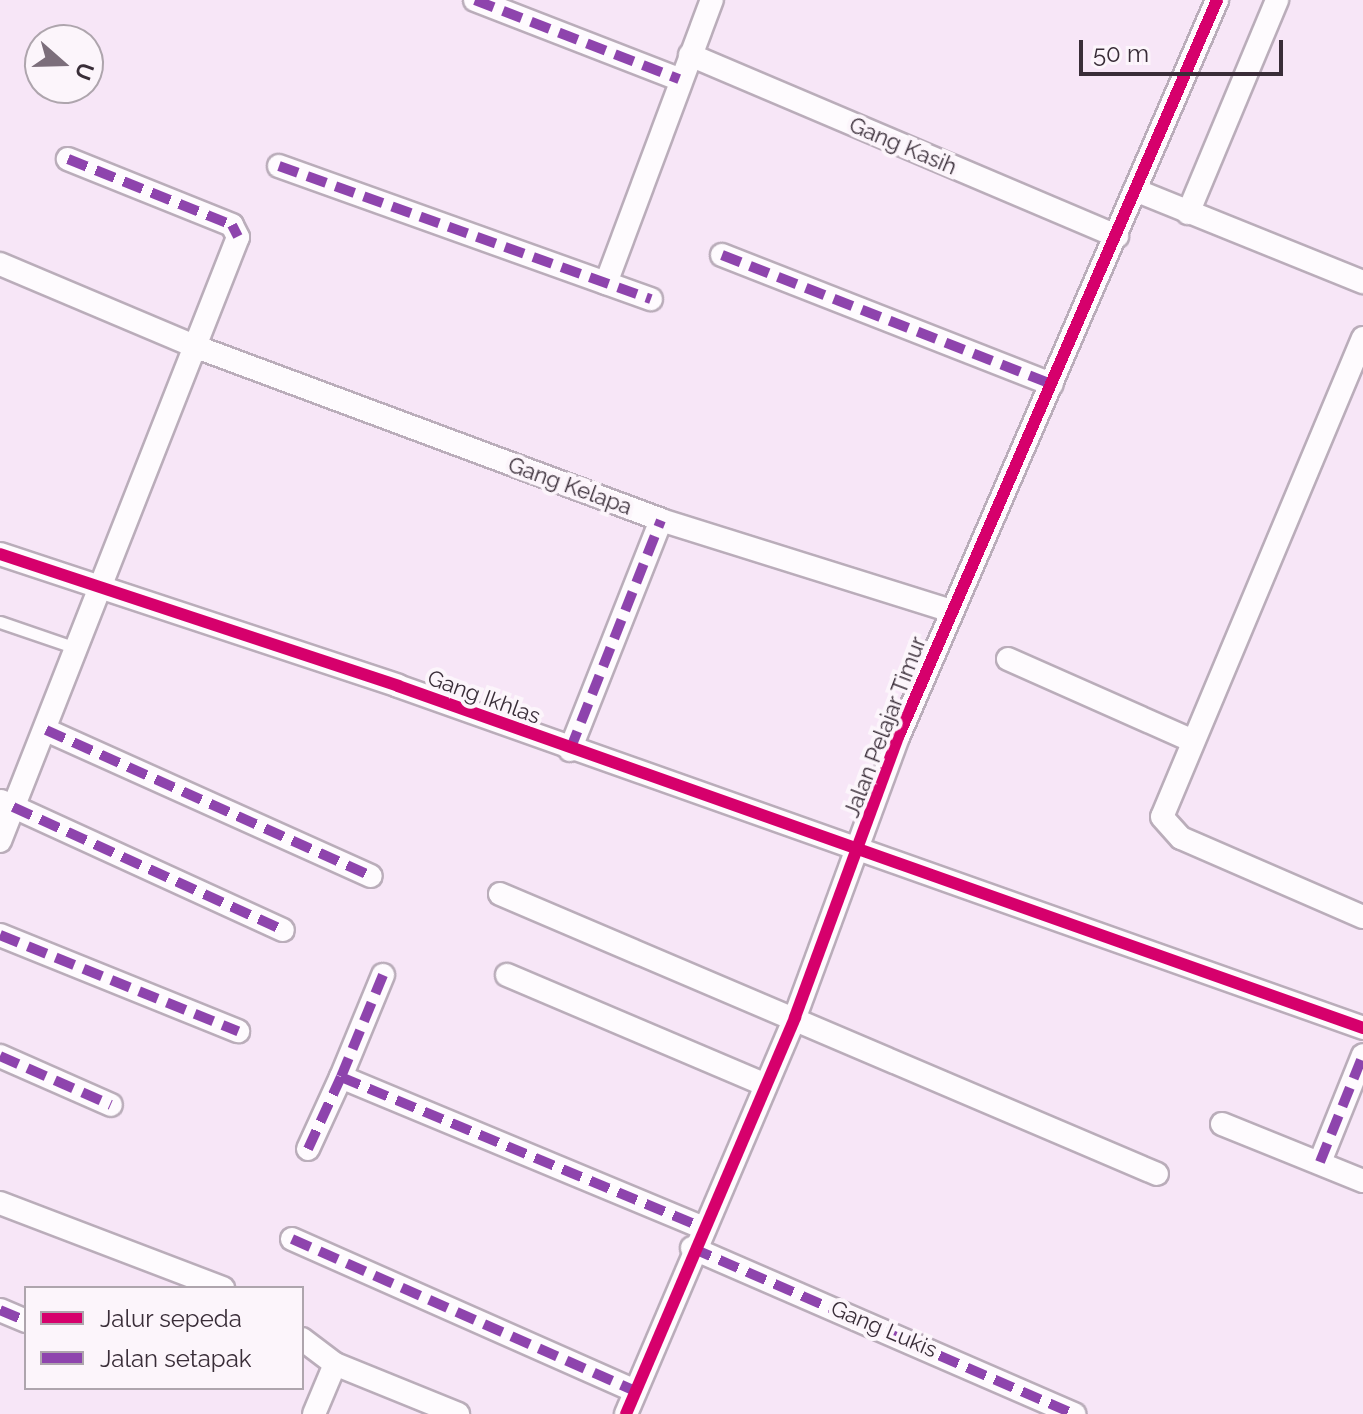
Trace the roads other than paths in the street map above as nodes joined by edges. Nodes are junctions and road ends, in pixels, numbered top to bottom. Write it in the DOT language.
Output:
graph roads {
  1 [pos="475,0"];
  2 [pos="712,0"];
  3 [pos="1217,0"];
  4 [pos="1277,0"];
  5 [pos="690,55"];
  6 [pos="679,79"];
  7 [pos="68,159"];
  8 [pos="279,166"];
  9 [pos="1135,190"];
  10 [pos="1188,213"];
  11 [pos="1117,236"];
  12 [pos="722,255"];
  13 [pos="0,264"];
  14 [pos="1363,282"];
  15 [pos="606,283"];
  16 [pos="651,299"];
  17 [pos="1363,338"];
  18 [pos="194,346"];
  19 [pos="1052,384"];
  20 [pos="661,520"];
  21 [pos="0,554"];
  22 [pos="105,589"];
  23 [pos="952,611"];
  24 [pos="0,622"];
  25 [pos="80,649"];
  26 [pos="1008,659"];
  27 [pos="46,730"];
  28 [pos="1193,741"];
  29 [pos="570,750"];
  30 [pos="7,804"];
  31 [pos="0,841"];
  32 [pos="854,848"];
  33 [pos="371,876"];
  34 [pos="500,894"];
  35 [pos="1362,914"];
  36 [pos="283,930"];
  37 [pos="0,935"];
  38 [pos="383,975"];
  39 [pos="507,975"];
  40 [pos="795,1017"];
  41 [pos="1363,1028"];
  42 [pos="238,1031"];
  43 [pos="1363,1055"];
  44 [pos="0,1056"];
  45 [pos="341,1077"];
  46 [pos="762,1083"];
  47 [pos="111,1105"];
  48 [pos="1222,1124"];
  49 [pos="308,1149"];
  50 [pos="1320,1162"];
  51 [pos="1157,1174"];
  52 [pos="1363,1181"];
  53 [pos="0,1203"];
  54 [pos="696,1238"];
  55 [pos="292,1239"];
  56 [pos="218,1286"];
  57 [pos="0,1310"];
  58 [pos="24,1320"];
  59 [pos="304,1341"];
  60 [pos="335,1364"];
  61 [pos="635,1391"];
  62 [pos="314,1414"];
  63 [pos="458,1414"];
  64 [pos="626,1414"];
  65 [pos="1074,1414"];
  1 -- 6 [label="street"];
  2 -- 5 [label="street"];
  3 -- 9 [label="street, Jalan Pelajar Timur"];
  4 -- 10 [label="street"];
  5 -- 6 [label="street"];
  5 -- 11 [label="street, Gang Kasih"];
  6 -- 15 [label="street"];
  7 -- 18 [label="street"];
  8 -- 15 [label="street"];
  9 -- 10 [label="street"];
  9 -- 11 [label="street, Jalan Pelajar Timur"];
  10 -- 14 [label="street"];
  11 -- 19 [label="street, Jalan Pelajar Timur"];
  12 -- 19 [label="street"];
  13 -- 18 [label="street, Gang Kelapa"];
  15 -- 16 [label="street"];
  17 -- 28 [label="street"];
  18 -- 20 [label="street, Gang Kelapa"];
  18 -- 22 [label="street"];
  19 -- 23 [label="street, Jalan Pelajar Timur"];
  20 -- 23 [label="street, Gang Kelapa"];
  20 -- 29 [label="street"];
  21 -- 22 [label="street, Gang Ikhlas"];
  22 -- 25 [label="street"];
  22 -- 29 [label="street, Gang Ikhlas"];
  23 -- 32 [label="street, Jalan Pelajar Timur"];
  24 -- 25 [label="lane"];
  25 -- 27 [label="street"];
  26 -- 28 [label="street"];
  27 -- 30 [label="street"];
  27 -- 33 [label="street"];
  28 -- 35 [label="street"];
  29 -- 32 [label="street, Gang Ikhlas"];
  30 -- 31 [label="street"];
  30 -- 36 [label="street"];
  32 -- 40 [label="street, Jalan Pelajar Timur"];
  32 -- 41 [label="street, Gang Ikhlas"];
  34 -- 40 [label="street"];
  37 -- 42 [label="street"];
  38 -- 45 [label="street"];
  39 -- 46 [label="street"];
  40 -- 46 [label="street, Jalan Pelajar Timur"];
  40 -- 51 [label="street"];
  43 -- 50 [label="street"];
  44 -- 47 [label="street"];
  45 -- 49 [label="street"];
  45 -- 54 [label="street, Gang Lukis"];
  46 -- 54 [label="street, Jalan Pelajar Timur"];
  48 -- 50 [label="street"];
  50 -- 52 [label="street"];
  53 -- 56 [label="street"];
  54 -- 61 [label="street, Jalan Pelajar Timur"];
  54 -- 65 [label="street, Gang Lukis"];
  55 -- 61 [label="street"];
  57 -- 58 [label="street"];
  59 -- 60 [label="street"];
  60 -- 62 [label="street"];
  60 -- 63 [label="street"];
  61 -- 64 [label="street, Jalan Pelajar Timur"];
}
